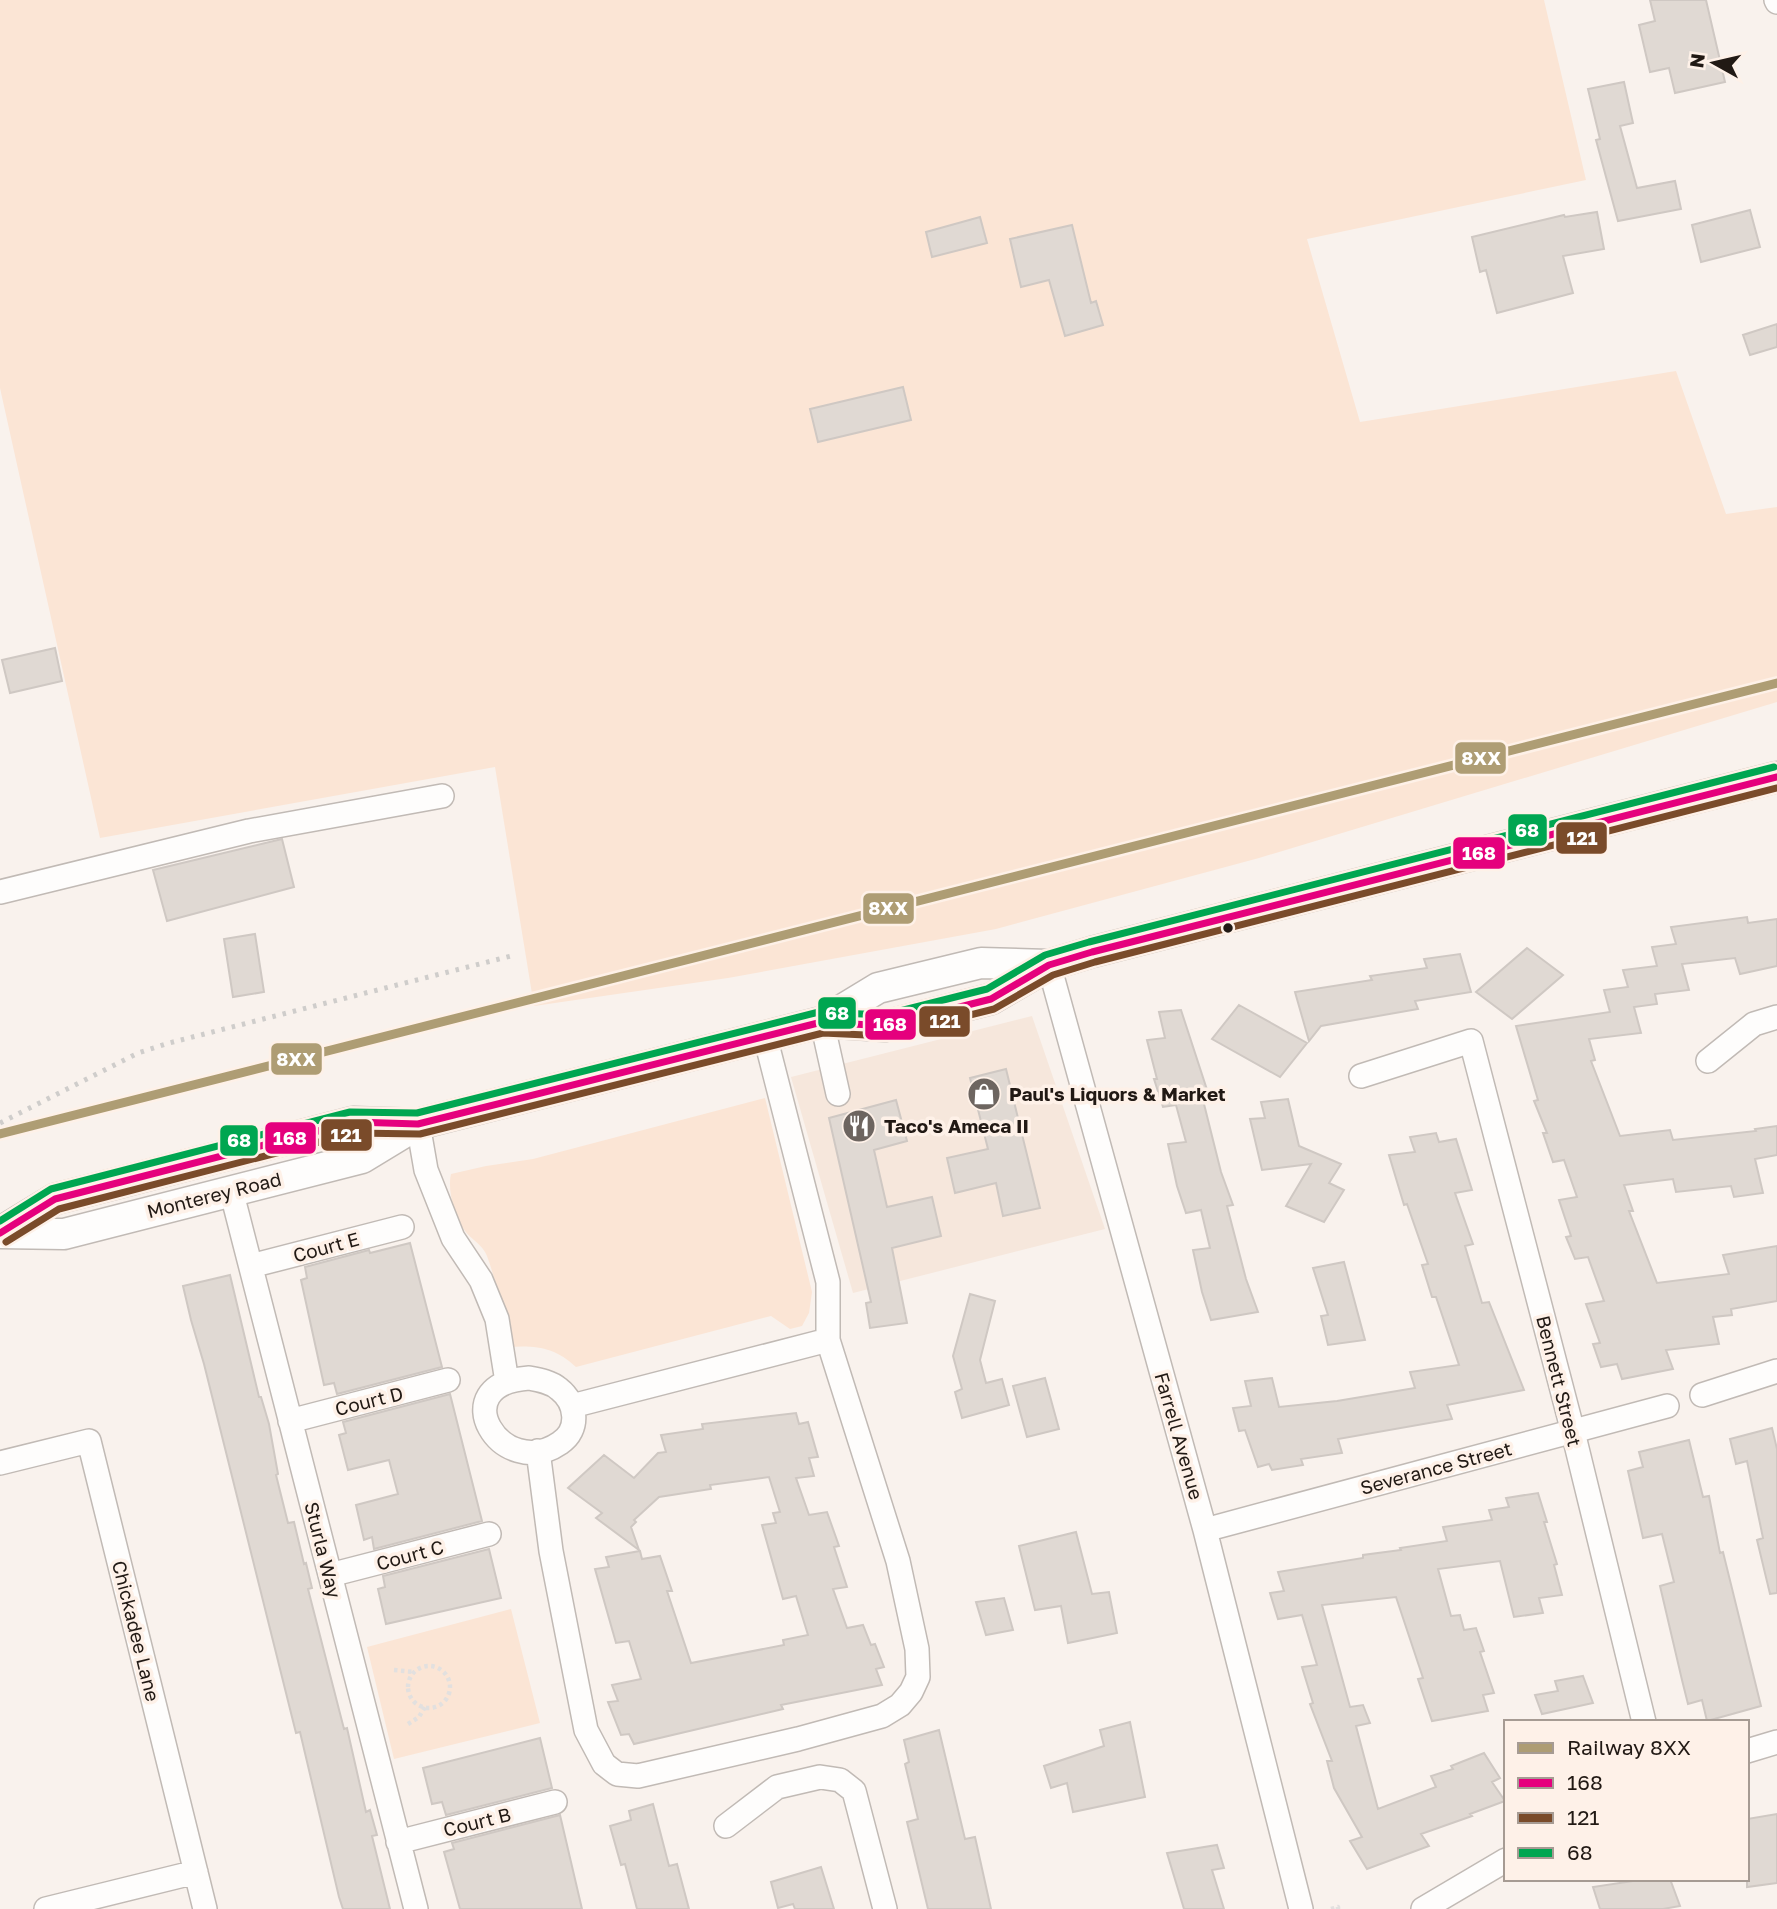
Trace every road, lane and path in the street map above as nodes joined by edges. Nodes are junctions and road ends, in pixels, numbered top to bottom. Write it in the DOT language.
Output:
graph roads {
  1 [pos="1777,777"];
  2 [pos="442,796"];
  3 [pos="0,892"];
  4 [pos="1049,965"];
  5 [pos="1777,1017"];
  6 [pos="822,1022"];
  7 [pos="765,1036"];
  8 [pos="1707,1061"];
  9 [pos="1361,1076"];
  10 [pos="838,1094"];
  11 [pos="418,1124"];
  12 [pos="231,1190"];
  13 [pos="402,1227"];
  14 [pos="0,1232"];
  15 [pos="251,1266"];
  16 [pos="828,1339"];
  17 [pos="1777,1371"];
  18 [pos="448,1381"];
  19 [pos="507,1382"];
  20 [pos="1702,1395"];
  21 [pos="572,1406"];
  22 [pos="1667,1406"];
  23 [pos="290,1421"];
  24 [pos="1573,1432"];
  25 [pos="538,1451"];
  26 [pos="0,1463"];
  27 [pos="1205,1530"];
  28 [pos="489,1534"];
  29 [pos="330,1575"];
  30 [pos="394,1670"];
  31 [pos="415,1672"];
  32 [pos="425,1707"];
  33 [pos="1644,1720"];
  34 [pos="408,1724"];
  35 [pos="1777,1742"];
  36 [pos="1749,1750"];
  37 [pos="555,1802"];
  38 [pos="726,1826"];
  39 [pos="398,1842"];
  40 [pos="1504,1861"];
  41 [pos="196,1872"];
  42 [pos="46,1909"];
  43 [pos="205,1909"];
  44 [pos="416,1909"];
  45 [pos="885,1909"];
  46 [pos="1301,1909"];
  47 [pos="1331,1909"];
  48 [pos="1338,1909"];
  49 [pos="1423,1909"];
  1 -- 4 [label="main road, Monterey Road"];
  2 -- 3 [label="street"];
  4 -- 6 [label="main road, Monterey Road"];
  4 -- 27 [label="street, Farrell Avenue"];
  5 -- 8 [label="street"];
  6 -- 7 [label="main road, Monterey Road"];
  6 -- 10 [label="street"];
  7 -- 11 [label="main road, Monterey Road"];
  7 -- 16 [label="street"];
  9 -- 24 [label="street, Bennett Street"];
  11 -- 12 [label="main road, Monterey Road"];
  11 -- 14 [label="main road, Monterey Road"];
  11 -- 19 [label="street"];
  12 -- 14 [label="main road, Monterey Road"];
  12 -- 15 [label="street, Sturla Way"];
  13 -- 15 [label="street, Court E"];
  15 -- 23 [label="street, Sturla Way"];
  16 -- 21 [label="street"];
  16 -- 25 [label="street"];
  17 -- 20 [label="street"];
  18 -- 23 [label="street, Court D"];
  19 -- 21 [label="street"];
  19 -- 25 [label="street"];
  21 -- 25 [label="street"];
  22 -- 24 [label="street, Severance Street"];
  23 -- 29 [label="street, Sturla Way"];
  24 -- 27 [label="street, Severance Street"];
  24 -- 33 [label="street, Bennett Street"];
  26 -- 41 [label="street, Chickadee Lane"];
  27 -- 46 [label="street, Farrell Avenue"];
  28 -- 29 [label="street, Court C"];
  29 -- 39 [label="street, Sturla Way"];
  30 -- 31 [label="path"];
  31 -- 32 [label="path"];
  31 -- 32 [label="path"];
  32 -- 34 [label="path"];
  35 -- 36 [label="street"];
  37 -- 39 [label="street, Court B"];
  38 -- 45 [label="street"];
  39 -- 44 [label="street, Sturla Way"];
  40 -- 49 [label="street"];
  41 -- 42 [label="street"];
  41 -- 43 [label="street, Chickadee Lane"];
  47 -- 48 [label="path"];
}
